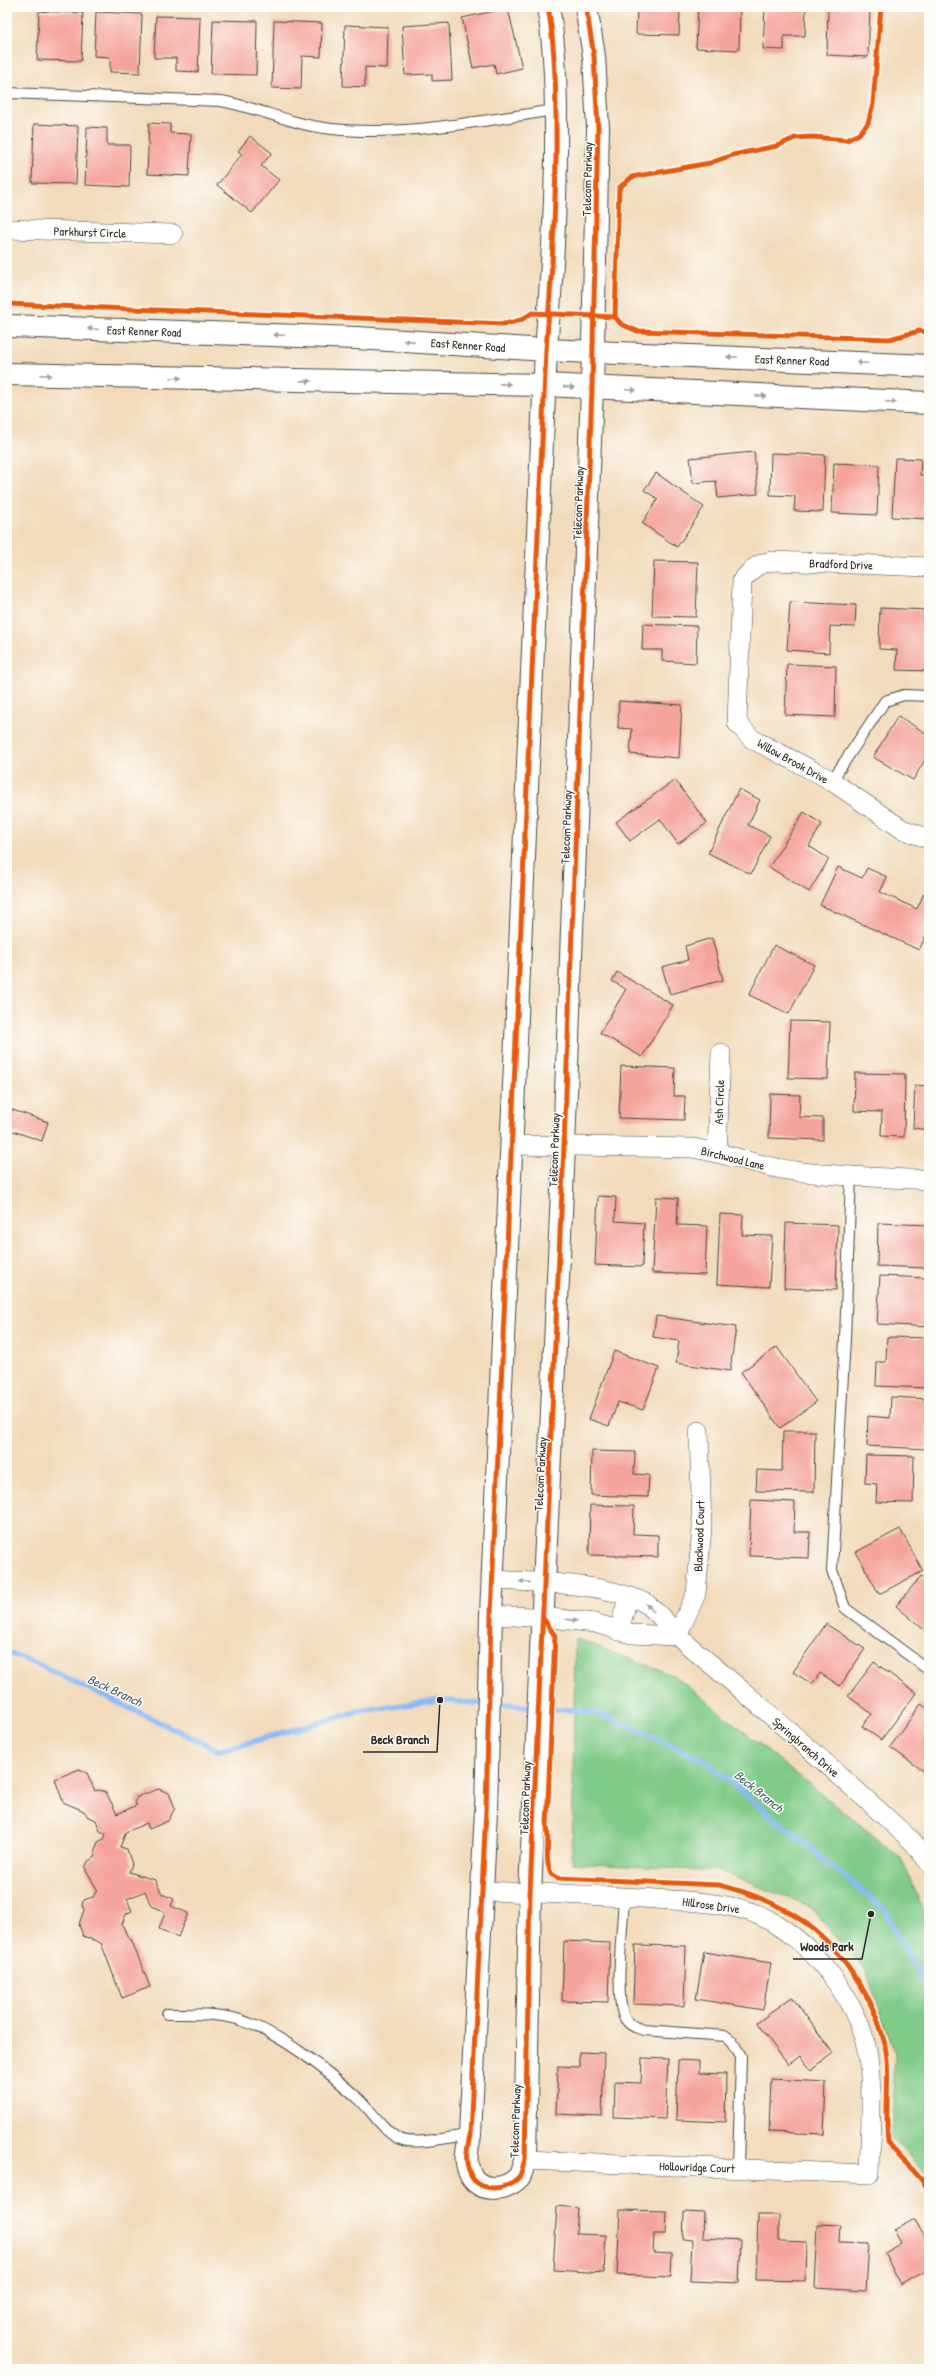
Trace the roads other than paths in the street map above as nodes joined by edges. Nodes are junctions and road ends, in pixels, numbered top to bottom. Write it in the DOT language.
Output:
graph roads {
  1 [pos="548,7"];
  2 [pos="586,7"];
  3 [pos="7,93"];
  4 [pos="556,110"];
  5 [pos="7,229"];
  6 [pos="173,234"];
  7 [pos="7,326"];
  8 [pos="546,350"];
  9 [pos="593,351"];
  10 [pos="929,366"];
  11 [pos="7,374"];
  12 [pos="545,385"];
  13 [pos="592,388"];
  14 [pos="929,403"];
  15 [pos="753,567"];
  16 [pos="929,567"];
  17 [pos="929,696"];
  18 [pos="831,782"];
  19 [pos="929,839"];
  20 [pos="721,1053"];
  21 [pos="513,1145"];
  22 [pos="564,1147"];
  23 [pos="717,1152"];
  24 [pos="851,1175"];
  25 [pos="929,1180"];
  26 [pos="699,1431"];
  27 [pos="492,1580"];
  28 [pos="545,1584"];
  29 [pos="628,1597"];
  30 [pos="491,1615"];
  31 [pos="543,1618"];
  32 [pos="619,1631"];
  33 [pos="677,1636"];
  34 [pos="926,1668"];
  35 [pos="929,1863"];
  36 [pos="481,1891"];
  37 [pos="530,1893"];
  38 [pos="624,1896"];
  39 [pos="167,2014"];
  40 [pos="470,2134"];
  41 [pos="525,2160"];
  42 [pos="738,2169"];
  43 [pos="869,2174"];
  1 -- 4 [label="street, Telecom Parkway"];
  2 -- 9 [label="street, Telecom Parkway"];
  3 -- 4 [label="lane"];
  4 -- 8 [label="street, Telecom Parkway"];
  5 -- 6 [label="street, Parkhurst Circle"];
  8 -- 7 [label="street, East Renner Road, one-way"];
  8 -- 9 [label="street, East Renner Road"];
  8 -- 12 [label="street, Telecom Parkway"];
  10 -- 9 [label="street, East Renner Road, one-way"];
  9 -- 13 [label="street, Telecom Parkway"];
  11 -- 12 [label="street, one-way"];
  12 -- 13 [label="street, one-way"];
  12 -- 21 [label="street, Telecom Parkway"];
  13 -- 14 [label="street, one-way"];
  13 -- 22 [label="street, Telecom Parkway"];
  15 -- 16 [label="street, Bradford Drive"];
  15 -- 18 [label="street, Willow Brook Drive"];
  17 -- 18 [label="lane"];
  18 -- 19 [label="street, Willow Brook Drive"];
  20 -- 23 [label="street, Ash Circle"];
  21 -- 22 [label="street, Birchwood Lane"];
  21 -- 27 [label="street, Telecom Parkway"];
  22 -- 23 [label="street, Birchwood Lane"];
  22 -- 28 [label="street, Telecom Parkway"];
  23 -- 24 [label="street, Birchwood Lane"];
  24 -- 25 [label="street, Birchwood Lane"];
  24 -- 34 [label="lane"];
  26 -- 33 [label="street, Blackwood Court"];
  28 -- 27 [label="street, Springbranch Drive, one-way"];
  27 -- 30 [label="street, Telecom Parkway"];
  28 -- 29 [label="street, Springbranch Drive"];
  28 -- 31 [label="street, Telecom Parkway"];
  29 -- 32 [label="street"];
  33 -- 29 [label="street, Springbranch Drive, one-way"];
  30 -- 31 [label="street"];
  30 -- 36 [label="street, Telecom Parkway"];
  31 -- 32 [label="street, one-way"];
  31 -- 37 [label="street, Telecom Parkway"];
  32 -- 33 [label="street"];
  33 -- 35 [label="street, Springbranch Drive"];
  36 -- 37 [label="street, Hillrose Drive"];
  36 -- 40 [label="street, Telecom Parkway"];
  37 -- 38 [label="street, Hillrose Drive"];
  37 -- 41 [label="street, Telecom Parkway"];
  38 -- 42 [label="lane"];
  38 -- 43 [label="street, Hillrose Drive"];
  39 -- 40 [label="lane"];
  40 -- 41 [label="street, Telecom Parkway"];
  41 -- 42 [label="street, Hollowridge Court"];
  42 -- 43 [label="street, Hollowridge Court"];
}
